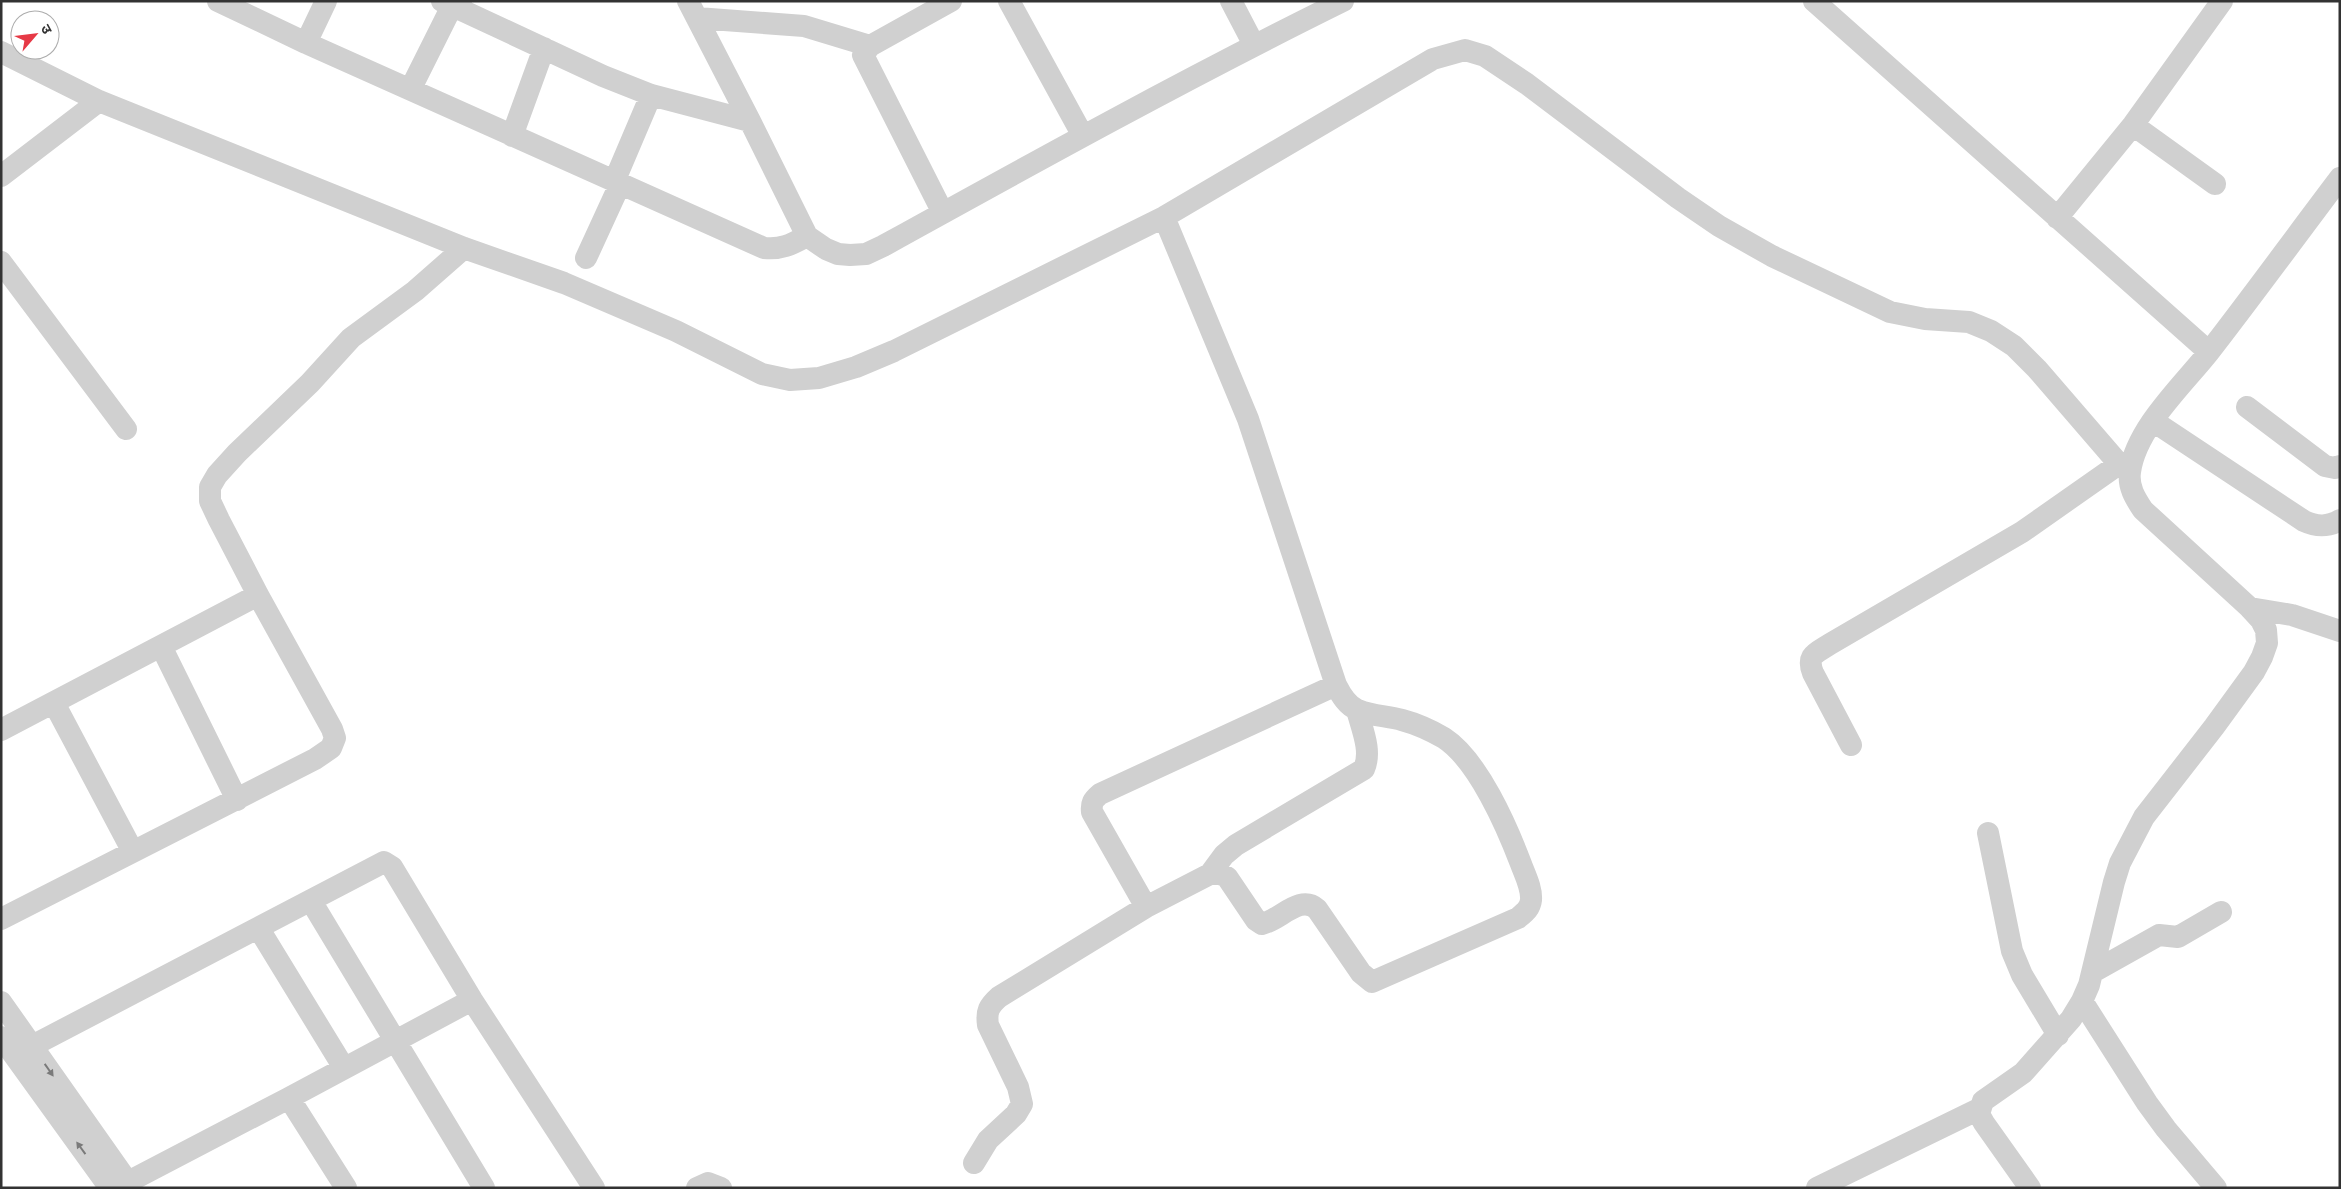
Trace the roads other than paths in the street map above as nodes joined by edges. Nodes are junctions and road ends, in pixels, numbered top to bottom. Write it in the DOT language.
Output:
graph roads {
  1 [pos="218,1"];
  2 [pos="326,1"];
  3 [pos="951,1"];
  4 [pos="1009,1"];
  5 [pos="1231,1"];
  6 [pos="1343,1"];
  7 [pos="1814,1"];
  8 [pos="2222,1"];
  9 [pos="452,3"];
  10 [pos="692,10"];
  11 [pos="306,43"];
  12 [pos="1254,45"];
  13 [pos="870,46"];
  14 [pos="544,48"];
  15 [pos="1,52"];
  16 [pos="411,88"];
  17 [pos="651,95"];
  18 [pos="99,101"];
  19 [pos="750,121"];
  20 [pos="2133,125"];
  21 [pos="512,136"];
  22 [pos="1083,136"];
  23 [pos="1,176"];
  24 [pos="2340,178"];
  25 [pos="617,183"];
  26 [pos="2215,184"];
  27 [pos="943,213"];
  28 [pos="1164,217"];
  29 [pos="2056,218"];
  30 [pos="807,236"];
  31 [pos="464,248"];
  32 [pos="586,258"];
  33 [pos="1,262"];
  34 [pos="2209,352"];
  35 [pos="2247,407"];
  36 [pos="126,429"];
  37 [pos="2144,436"];
  38 [pos="2340,466"];
  39 [pos="2125,468"];
  40 [pos="2340,520"];
  41 [pos="258,595"];
  42 [pos="2250,608"];
  43 [pos="2340,632"];
  44 [pos="161,646"];
  45 [pos="1336,685"];
  46 [pos="54,702"];
  47 [pos="1357,710"];
  48 [pos="1,730"];
  49 [pos="1851,745"];
  50 [pos="237,800"];
  51 [pos="1988,832"];
  52 [pos="132,850"];
  53 [pos="1210,874"];
  54 [pos="311,901"];
  55 [pos="1146,907"];
  56 [pos="2221,912"];
  57 [pos="1,919"];
  58 [pos="258,929"];
  59 [pos="2093,972"];
  60 [pos="472,1000"];
  61 [pos="2082,1001"];
  62 [pos="1,1002"];
  63 [pos="2058,1035"];
  64 [pos="1,1037"];
  65 [pos="395,1043"];
  66 [pos="32,1046"];
  67 [pos="344,1068"];
  68 [pos="289,1098"];
  69 [pos="1979,1109"];
  70 [pos="974,1163"];
  71 [pos="123,1186"];
  72 [pos="346,1188"];
  73 [pos="484,1188"];
  74 [pos="594,1188"];
  75 [pos="698,1188"];
  76 [pos="721,1188"];
  77 [pos="1817,1188"];
  78 [pos="2030,1188"];
  79 [pos="2216,1188"];
  1 -- 11 [label="street"];
  2 -- 11 [label="street"];
  3 -- 13 [label="street"];
  4 -- 22 [label="street"];
  5 -- 12 [label="street"];
  6 -- 12 [label="street"];
  7 -- 29 [label="street"];
  8 -- 20 [label="street"];
  9 -- 14 [label="street"];
  9 -- 16 [label="street"];
  10 -- 13 [label="street"];
  10 -- 19 [label="street"];
  11 -- 16 [label="street"];
  12 -- 22 [label="street"];
  13 -- 27 [label="street"];
  14 -- 17 [label="street"];
  14 -- 21 [label="street"];
  15 -- 18 [label="street"];
  16 -- 21 [label="street"];
  17 -- 19 [label="street"];
  17 -- 25 [label="street"];
  18 -- 23 [label="street"];
  18 -- 31 [label="street"];
  19 -- 30 [label="street"];
  20 -- 26 [label="street"];
  20 -- 29 [label="street"];
  21 -- 25 [label="street"];
  22 -- 27 [label="street"];
  24 -- 34 [label="street"];
  25 -- 30 [label="street"];
  25 -- 32 [label="street"];
  27 -- 30 [label="street"];
  28 -- 31 [label="street"];
  28 -- 39 [label="street"];
  28 -- 45 [label="street"];
  29 -- 34 [label="street"];
  31 -- 41 [label="street"];
  33 -- 36 [label="street"];
  34 -- 37 [label="street"];
  35 -- 38 [label="street"];
  37 -- 39 [label="street"];
  37 -- 40 [label="street"];
  39 -- 42 [label="street"];
  39 -- 49 [label="street"];
  41 -- 44 [label="street"];
  41 -- 50 [label="street"];
  42 -- 43 [label="street"];
  42 -- 59 [label="street"];
  44 -- 46 [label="street"];
  44 -- 50 [label="street"];
  45 -- 47 [label="street"];
  45 -- 55 [label="street"];
  46 -- 48 [label="street"];
  46 -- 52 [label="street"];
  47 -- 53 [label="street"];
  47 -- 53 [label="street"];
  50 -- 52 [label="street"];
  51 -- 63 [label="street"];
  52 -- 57 [label="street"];
  53 -- 55 [label="street"];
  54 -- 58 [label="street"];
  54 -- 60 [label="street"];
  54 -- 65 [label="street"];
  55 -- 70 [label="street"];
  56 -- 59 [label="street"];
  58 -- 66 [label="street"];
  58 -- 67 [label="street"];
  59 -- 61 [label="street"];
  60 -- 65 [label="street"];
  60 -- 74 [label="street"];
  61 -- 63 [label="street"];
  61 -- 79 [label="street"];
  62 -- 66 [label="street"];
  63 -- 69 [label="street"];
  71 -- 64 [label="street, one-way"];
  65 -- 67 [label="street"];
  65 -- 73 [label="street"];
  66 -- 71 [label="street, one-way"];
  67 -- 68 [label="street"];
  68 -- 71 [label="street"];
  68 -- 72 [label="street"];
  69 -- 77 [label="street"];
  69 -- 78 [label="street"];
  75 -- 76 [label="street"];
}
